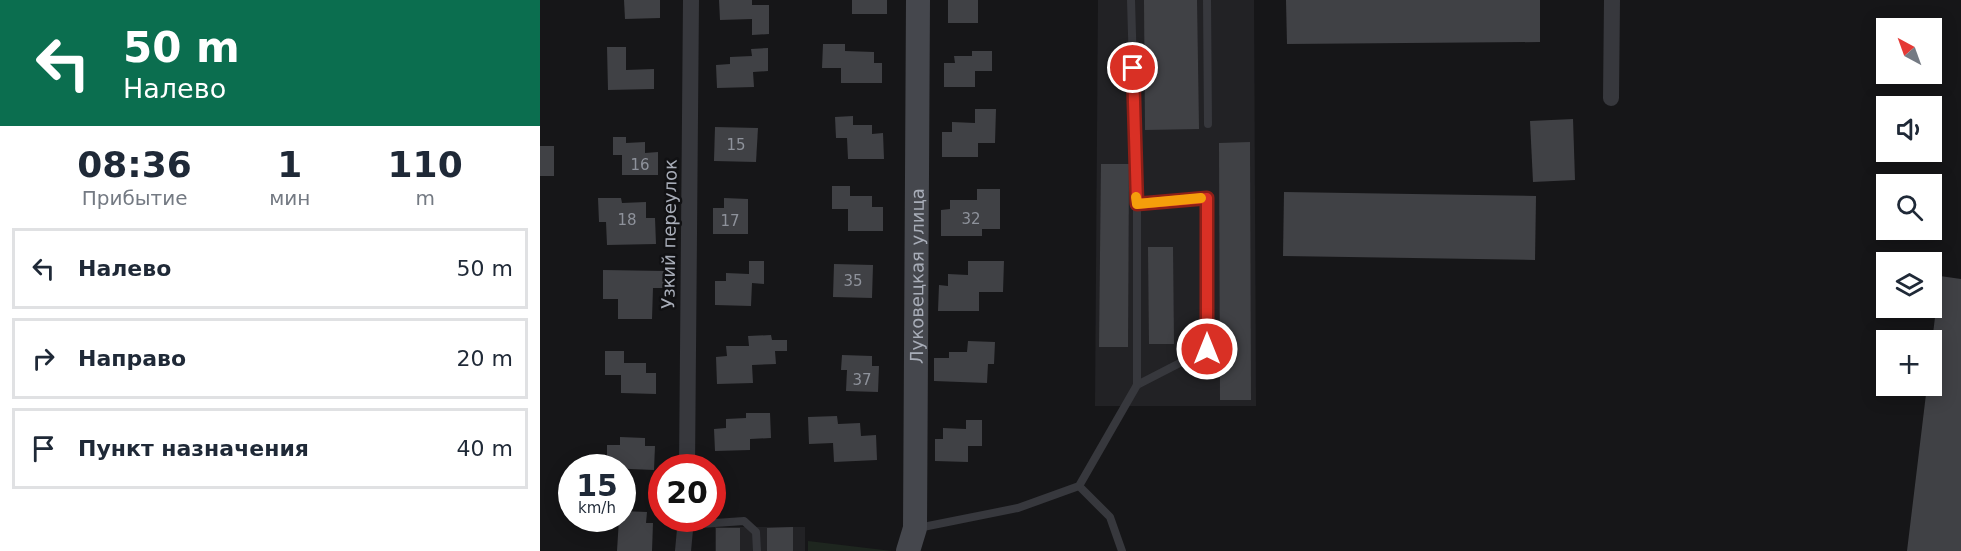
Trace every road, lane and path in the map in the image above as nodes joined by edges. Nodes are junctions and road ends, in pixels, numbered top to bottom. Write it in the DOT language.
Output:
graph roads {
  1 [pos="691,0"];
  2 [pos="918,0"];
  3 [pos="1131,0"];
  4 [pos="1207,0"];
  5 [pos="1612,0"];
  6 [pos="1611,98"];
  7 [pos="1208,124"];
  8 [pos="1137,204"];
  9 [pos="1137,385"];
  10 [pos="687,454"];
  11 [pos="1079,486"];
  12 [pos="726,521"];
  13 [pos="685,532"];
  14 [pos="912,540"];
  15 [pos="683,551"];
  16 [pos="757,551"];
  17 [pos="1122,551"];
  1 -- 10 [label="street, Узкий переулок"];
  2 -- 14 [label="street, Луковецкая улица"];
  3 -- 8 [label="lane"];
  4 -- 7 [label="lane"];
  5 -- 6 [label="street"];
  8 -- 9 [label="lane"];
  8 -- 9 [label="lane"];
  9 -- 11 [label="lane"];
  11 -- 14 [label="lane"];
  11 -- 17 [label="lane"];
  12 -- 16 [label="lane"];
  13 -- 15 [label="street"];
}
